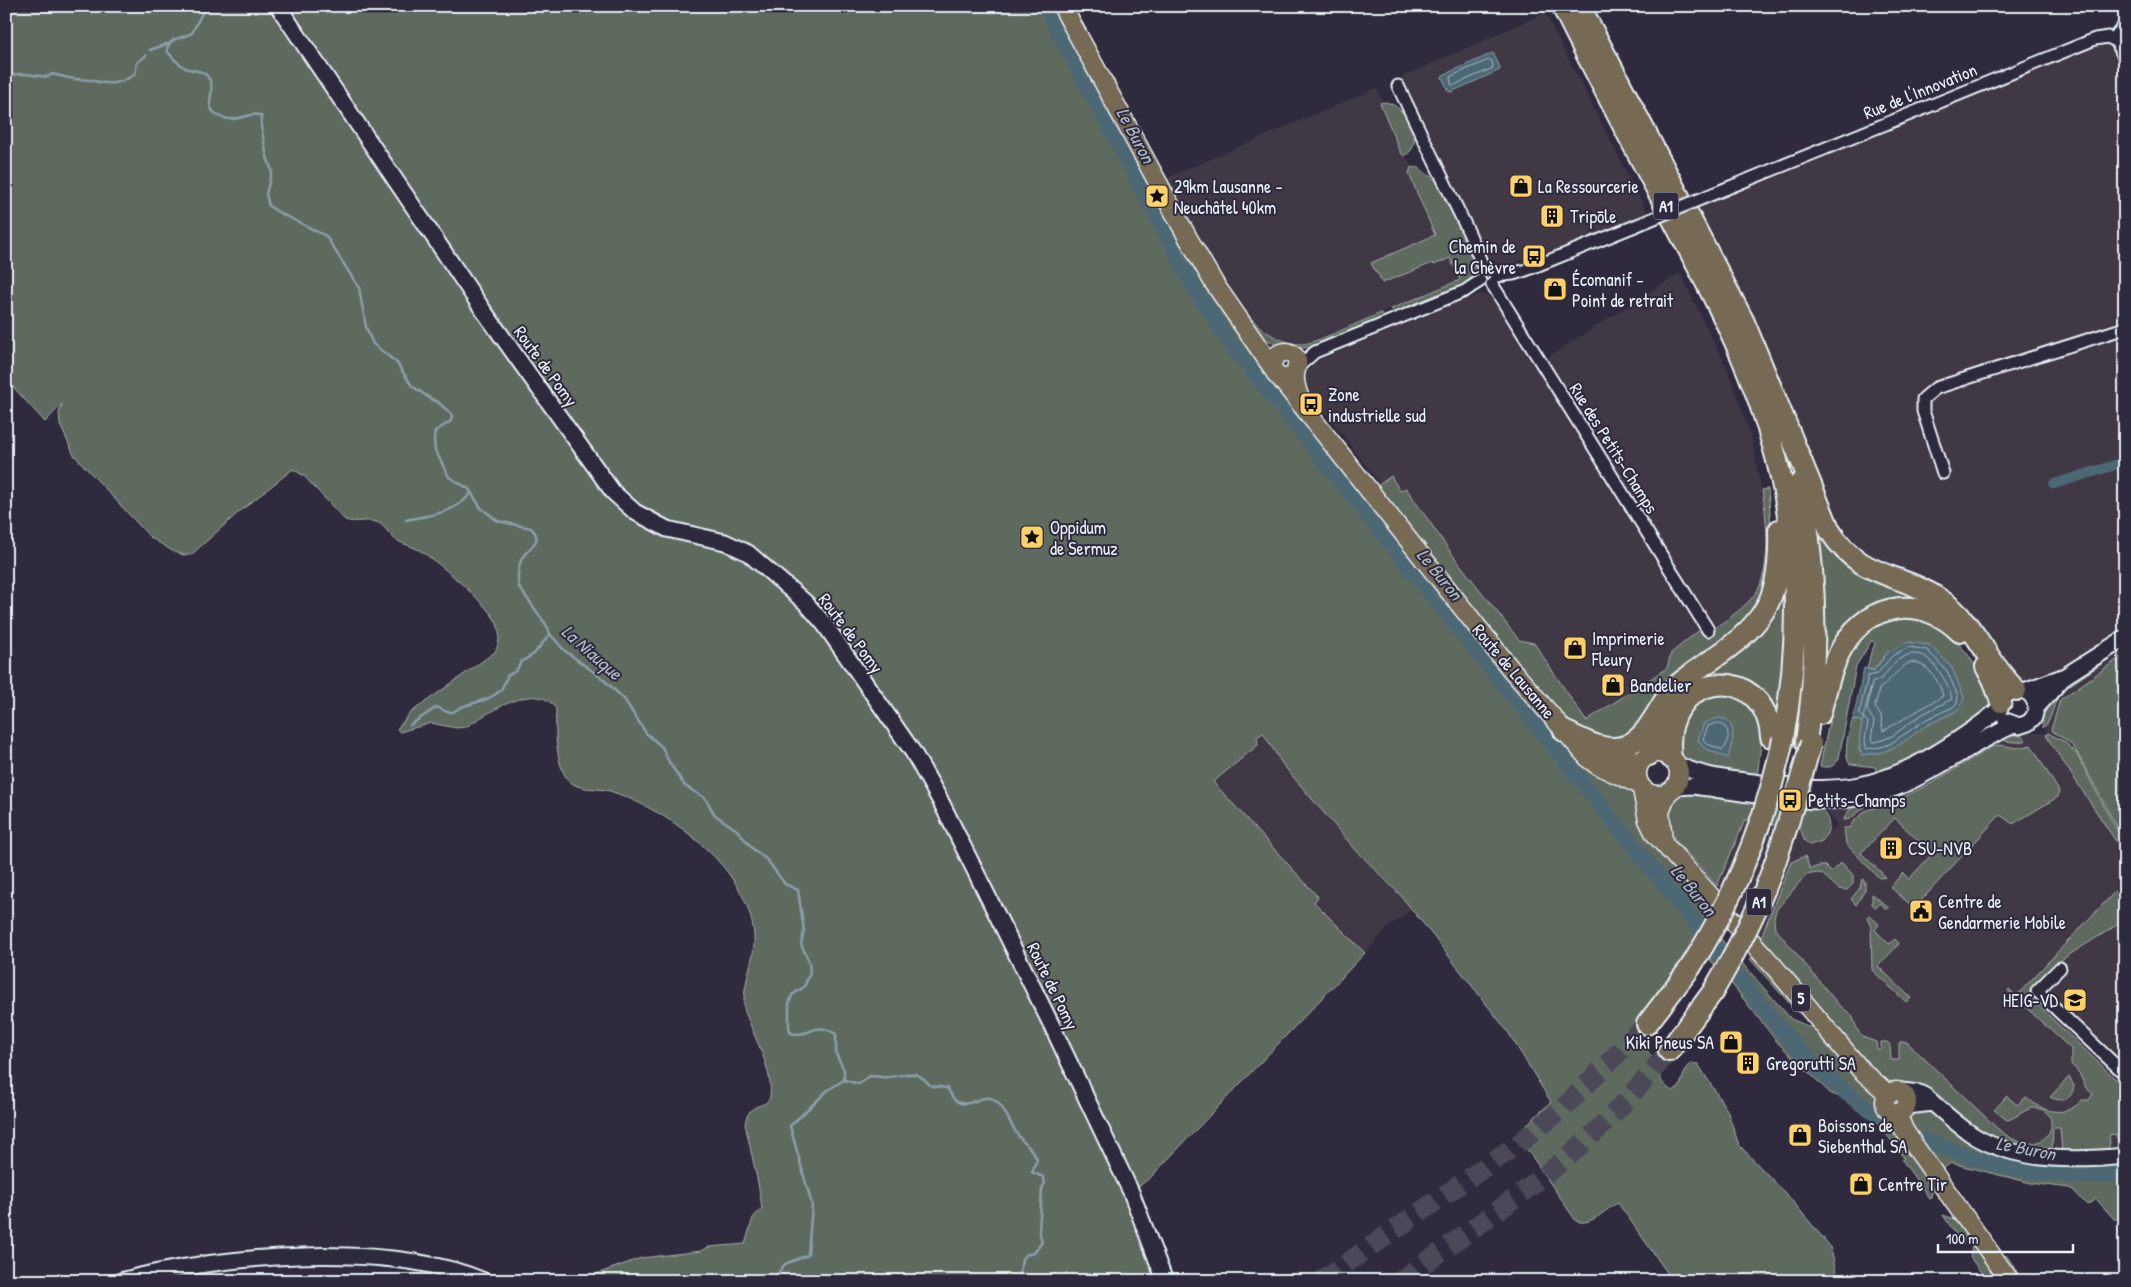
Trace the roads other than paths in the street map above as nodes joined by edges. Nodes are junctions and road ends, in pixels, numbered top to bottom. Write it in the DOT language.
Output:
graph roads {
  1 [pos="278,6"];
  2 [pos="1062,6"];
  3 [pos="1562,6"];
  4 [pos="1580,6"];
  5 [pos="1591,6"];
  6 [pos="2125,25"];
  7 [pos="2113,39"];
  8 [pos="2125,59"];
  9 [pos="1616,77"];
  10 [pos="1398,86"];
  11 [pos="1484,269"];
  12 [pos="1494,280"];
  13 [pos="1480,281"];
  14 [pos="2125,328"];
  15 [pos="1287,365"];
  16 [pos="1770,384"];
  17 [pos="1762,410"];
  18 [pos="1943,474"];
  19 [pos="1708,630"];
  20 [pos="2125,638"];
  21 [pos="2065,676"];
  22 [pos="1669,694"];
  23 [pos="2010,698"];
  24 [pos="2036,708"];
  25 [pos="2014,725"];
  26 [pos="1570,737"];
  27 [pos="1777,738"];
  28 [pos="1809,742"];
  29 [pos="1645,758"];
  30 [pos="1674,761"];
  31 [pos="1641,787"];
  32 [pos="1671,790"];
  33 [pos="1663,841"];
  34 [pos="2060,968"];
  35 [pos="1647,1024"];
  36 [pos="1669,1052"];
  37 [pos="2125,1074"];
  38 [pos="1898,1101"];
  39 [pos="2125,1156"];
  40 [pos="121,1281"];
  41 [pos="484,1281"];
  42 [pos="1165,1281"];
  43 [pos="2010,1281"];
  1 -- 42 [label="street, Route de Pomy"];
  2 -- 15 [label="main road, Route de Lausanne"];
  3 -- 17 [label="highway, A1"];
  4 -- 9 [label="highway, A1"];
  5 -- 9 [label="highway"];
  6 -- 7 [label="street"];
  7 -- 8 [label="street"];
  7 -- 12 [label="street, Rue de l'Innovation, bridge"];
  9 -- 16 [label="highway, A1"];
  10 -- 11 [label="street"];
  11 -- 12 [label="street"];
  11 -- 13 [label="street"];
  12 -- 13 [label="street"];
  12 -- 19 [label="street, Rue des Petits-Champs"];
  13 -- 15 [label="street"];
  14 -- 18 [label="street"];
  15 -- 26 [label="main road, Route de Lausanne"];
  16 -- 23 [label="highway"];
  16 -- 28 [label="highway, A1"];
  17 -- 22 [label="highway"];
  17 -- 27 [label="highway, A1"];
  20 -- 21 [label="street"];
  21 -- 23 [label="street"];
  21 -- 24 [label="street"];
  22 -- 26 [label="highway"];
  22 -- 29 [label="highway"];
  23 -- 24 [label="street"];
  23 -- 25 [label="street"];
  23 -- 28 [label="highway"];
  23 -- 30 [label="street"];
  24 -- 25 [label="street"];
  25 -- 32 [label="street"];
  26 -- 29 [label="main road, Route de Lausanne"];
  26 -- 31 [label="main road, Route de Lausanne"];
  27 -- 30 [label="highway"];
  27 -- 35 [label="highway, A1, bridge"];
  28 -- 36 [label="highway, A1, bridge"];
  29 -- 30 [label="main road"];
  29 -- 31 [label="main road"];
  30 -- 32 [label="main road"];
  31 -- 32 [label="main road"];
  31 -- 33 [label="main road, 5"];
  32 -- 33 [label="main road"];
  33 -- 38 [label="main road, 5"];
  34 -- 37 [label="street"];
  38 -- 39 [label="street"];
  38 -- 43 [label="main road, 5"];
  40 -- 41 [label="street"];
}
